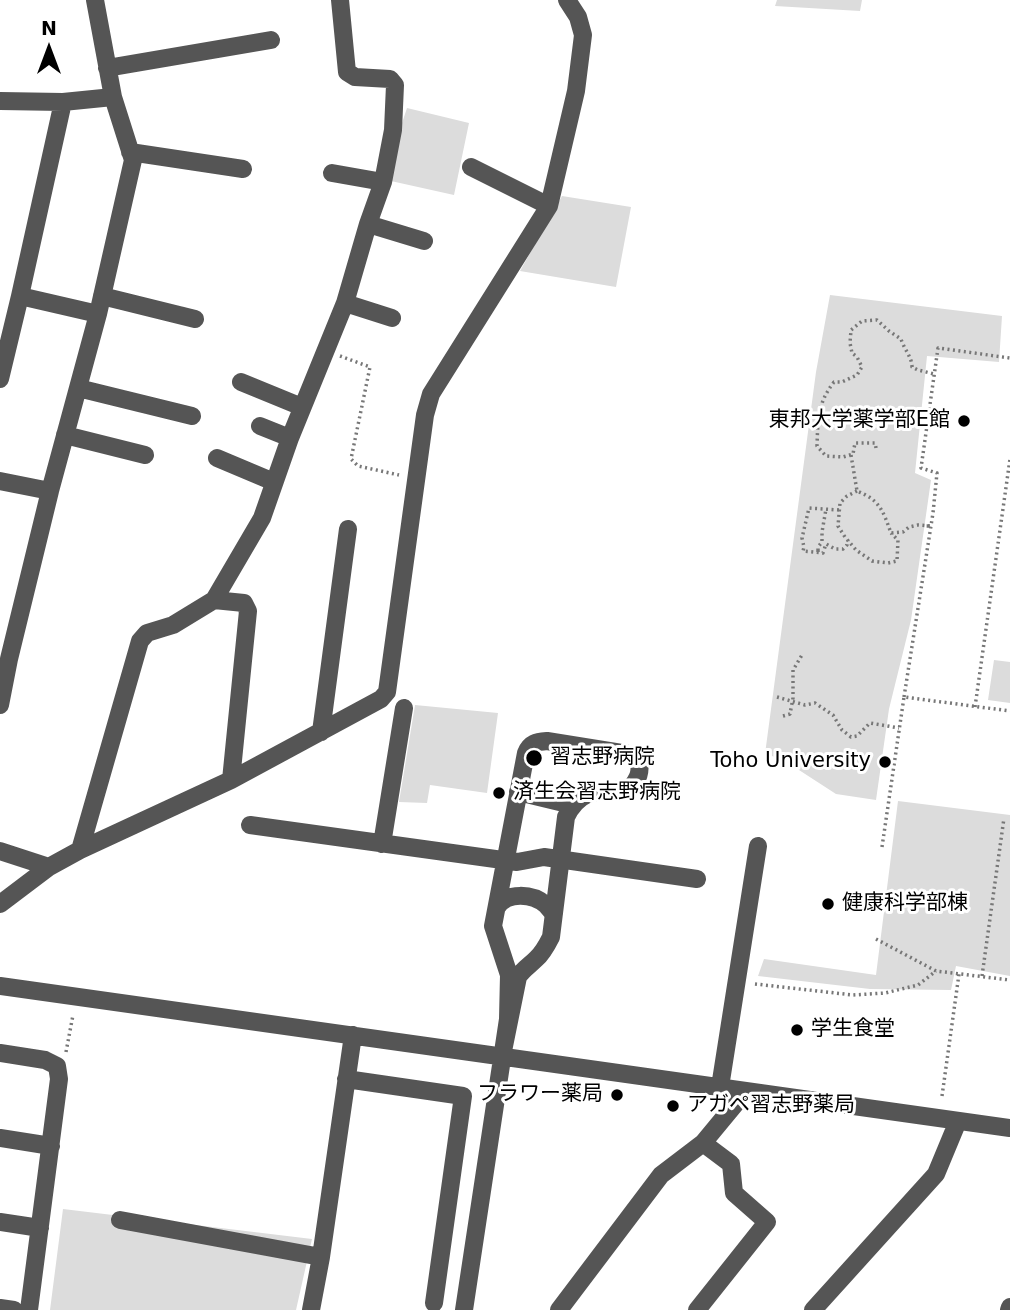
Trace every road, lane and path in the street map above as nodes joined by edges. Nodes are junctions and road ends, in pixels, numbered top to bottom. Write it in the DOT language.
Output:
graph roads {
  1 [pos="96,0"];
  2 [pos="340,0"];
  3 [pos="567,0"];
  4 [pos="271,40"];
  5 [pos="107,68"];
  6 [pos="113,97"];
  7 [pos="0,101"];
  8 [pos="62,102"];
  9 [pos="130,152"];
  10 [pos="471,167"];
  11 [pos="243,169"];
  12 [pos="332,173"];
  13 [pos="383,182"];
  14 [pos="549,206"];
  15 [pos="368,224"];
  16 [pos="424,241"];
  17 [pos="20,296"];
  18 [pos="345,303"];
  19 [pos="100,305"];
  20 [pos="392,318"];
  21 [pos="195,319"];
  22 [pos="325,350"];
  23 [pos="1010,358"];
  24 [pos="934,374"];
  25 [pos="0,379"];
  26 [pos="241,382"];
  27 [pos="78,388"];
  28 [pos="302,407"];
  29 [pos="192,416"];
  30 [pos="260,426"];
  31 [pos="65,435"];
  32 [pos="290,438"];
  33 [pos="876,447"];
  34 [pos="145,455"];
  35 [pos="851,455"];
  36 [pos="217,458"];
  37 [pos="1010,458"];
  38 [pos="416,479"];
  39 [pos="0,481"];
  40 [pos="274,482"];
  41 [pos="50,491"];
  42 [pos="857,491"];
  43 [pos="826,509"];
  44 [pos="839,510"];
  45 [pos="931,526"];
  46 [pos="348,529"];
  47 [pos="891,534"];
  48 [pos="848,540"];
  49 [pos="818,552"];
  50 [pos="214,600"];
  51 [pos="802,655"];
  52 [pos="5,657"];
  53 [pos="777,696"];
  54 [pos="904,697"];
  55 [pos="0,705"];
  56 [pos="975,707"];
  57 [pos="404,708"];
  58 [pos="1010,711"];
  59 [pos="783,716"];
  60 [pos="899,728"];
  61 [pos="321,733"];
  62 [pos="231,780"];
  63 [pos="518,792"];
  64 [pos="572,805"];
  65 [pos="1004,818"];
  66 [pos="250,825"];
  67 [pos="382,844"];
  68 [pos="758,846"];
  69 [pos="882,847"];
  70 [pos="80,850"];
  71 [pos="0,851"];
  72 [pos="560,859"];
  73 [pos="506,860"];
  74 [pos="49,867"];
  75 [pos="697,879"];
  76 [pos="0,904"];
  77 [pos="497,907"];
  78 [pos="554,914"];
  79 [pos="876,939"];
  80 [pos="936,971"];
  81 [pos="959,974"];
  82 [pos="982,976"];
  83 [pos="1010,980"];
  84 [pos="750,984"];
  85 [pos="0,986"];
  86 [pos="74,995"];
  87 [pos="352,1035"];
  88 [pos="0,1054"];
  89 [pos="502,1056"];
  90 [pos="57,1066"];
  91 [pos="346,1079"];
  92 [pos="720,1087"];
  93 [pos="746,1091"];
  94 [pos="942,1096"];
  95 [pos="958,1121"];
  96 [pos="1010,1128"];
  97 [pos="0,1138"];
  98 [pos="703,1143"];
  99 [pos="51,1146"];
  100 [pos="120,1220"];
  101 [pos="0,1222"];
  102 [pos="40,1228"];
  103 [pos="321,1257"];
  104 [pos="434,1303"];
  105 [pos="0,1308"];
  106 [pos="14,1310"];
  107 [pos="29,1310"];
  108 [pos="311,1310"];
  109 [pos="464,1310"];
  110 [pos="559,1310"];
  111 [pos="697,1310"];
  112 [pos="813,1310"];
  1 -- 5 [label="street"];
  2 -- 13 [label="street"];
  3 -- 14 [label="street"];
  4 -- 5 [label="street"];
  5 -- 6 [label="street"];
  6 -- 8 [label="street"];
  6 -- 9 [label="street"];
  7 -- 8 [label="street"];
  8 -- 17 [label="street"];
  9 -- 11 [label="street"];
  9 -- 19 [label="street"];
  10 -- 14 [label="street"];
  12 -- 13 [label="street"];
  13 -- 15 [label="street"];
  14 -- 38 [label="street"];
  15 -- 16 [label="street"];
  15 -- 18 [label="street"];
  17 -- 19 [label="street"];
  17 -- 25 [label="street"];
  18 -- 20 [label="street"];
  18 -- 22 [label="street"];
  19 -- 21 [label="street"];
  19 -- 27 [label="street"];
  22 -- 28 [label="street"];
  22 -- 38 [label="path"];
  23 -- 24 [label="path"];
  24 -- 35 [label="path"];
  24 -- 45 [label="path"];
  26 -- 28 [label="street"];
  27 -- 29 [label="street"];
  27 -- 31 [label="street"];
  28 -- 32 [label="street"];
  30 -- 32 [label="street"];
  31 -- 34 [label="street"];
  31 -- 41 [label="street"];
  32 -- 40 [label="street"];
  33 -- 35 [label="path"];
  35 -- 42 [label="path"];
  36 -- 40 [label="street"];
  37 -- 56 [label="path"];
  38 -- 61 [label="street"];
  39 -- 41 [label="street"];
  40 -- 50 [label="street"];
  41 -- 52 [label="street"];
  42 -- 44 [label="path"];
  42 -- 47 [label="path"];
  43 -- 44 [label="path"];
  43 -- 49 [label="path"];
  43 -- 49 [label="path"];
  44 -- 48 [label="path"];
  45 -- 47 [label="path"];
  45 -- 54 [label="path"];
  46 -- 61 [label="street"];
  47 -- 48 [label="path"];
  48 -- 49 [label="path"];
  50 -- 62 [label="street"];
  50 -- 70 [label="street"];
  51 -- 59 [label="path"];
  52 -- 55 [label="street"];
  53 -- 60 [label="path"];
  54 -- 56 [label="path"];
  54 -- 60 [label="path"];
  56 -- 58 [label="path"];
  57 -- 67 [label="street"];
  60 -- 69 [label="path"];
  61 -- 62 [label="street"];
  62 -- 70 [label="street"];
  63 -- 64 [label="street"];
  63 -- 64 [label="street"];
  63 -- 73 [label="street"];
  64 -- 72 [label="street"];
  65 -- 82 [label="path"];
  66 -- 67 [label="street"];
  67 -- 73 [label="street"];
  68 -- 92 [label="street"];
  70 -- 74 [label="street"];
  71 -- 74 [label="street"];
  72 -- 73 [label="street"];
  72 -- 75 [label="street"];
  72 -- 78 [label="street"];
  73 -- 77 [label="street"];
  74 -- 76 [label="street"];
  77 -- 78 [label="street"];
  77 -- 89 [label="street"];
  78 -- 89 [label="street"];
  79 -- 80 [label="path"];
  80 -- 81 [label="path"];
  80 -- 84 [label="path"];
  81 -- 82 [label="path"];
  81 -- 94 [label="path"];
  82 -- 83 [label="path"];
  85 -- 86 [label="street"];
  86 -- 87 [label="street"];
  86 -- 90 [label="path"];
  87 -- 89 [label="street"];
  87 -- 91 [label="street"];
  88 -- 90 [label="street"];
  89 -- 92 [label="street"];
  89 -- 109 [label="street"];
  90 -- 99 [label="street"];
  91 -- 103 [label="street"];
  91 -- 104 [label="street"];
  92 -- 93 [label="street"];
  93 -- 95 [label="street"];
  93 -- 98 [label="street"];
  95 -- 96 [label="street"];
  95 -- 112 [label="street"];
  97 -- 99 [label="street"];
  98 -- 110 [label="street"];
  98 -- 111 [label="street"];
  99 -- 102 [label="street"];
  100 -- 103 [label="street"];
  101 -- 102 [label="street"];
  102 -- 107 [label="street"];
  103 -- 108 [label="street"];
  105 -- 106 [label="street"];
}
